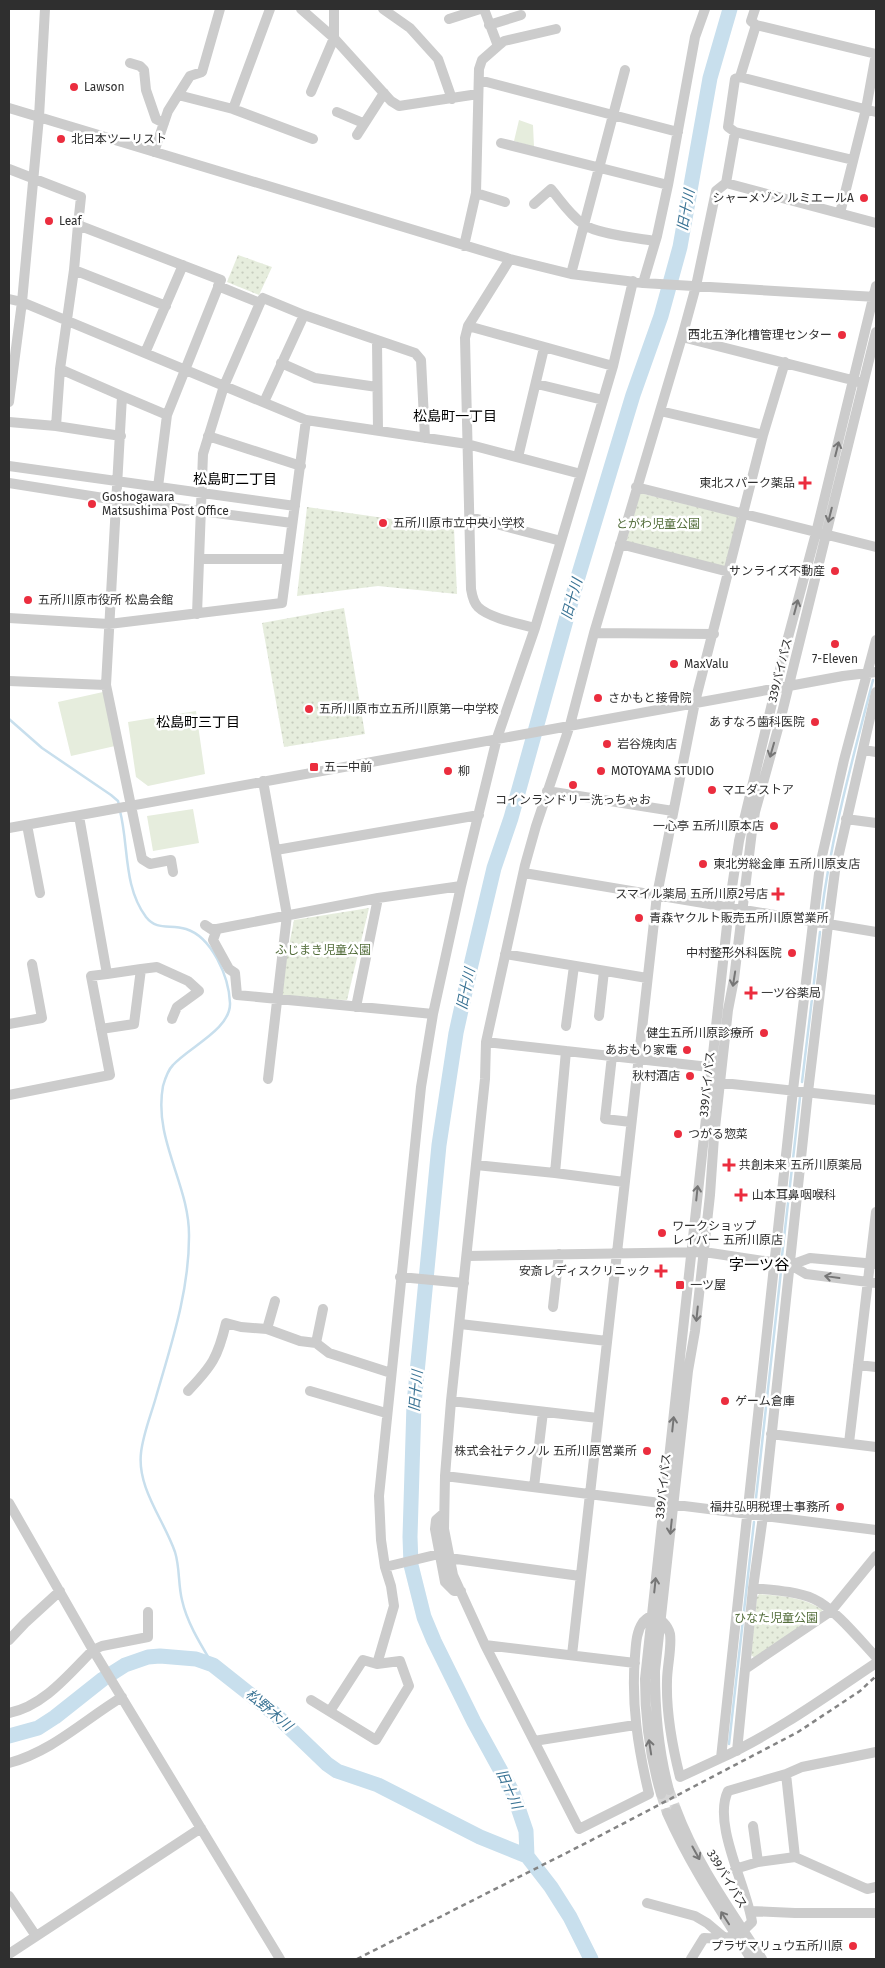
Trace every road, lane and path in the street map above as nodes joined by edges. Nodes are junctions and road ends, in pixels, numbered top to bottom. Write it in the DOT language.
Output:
graph roads {
  1 [pos="45,9"];
  2 [pos="220,9"];
  3 [pos="270,9"];
  4 [pos="301,9"];
  5 [pos="334,9"];
  6 [pos="383,9"];
  7 [pos="482,9"];
  8 [pos="705,9"];
  9 [pos="755,9"];
  10 [pos="521,15"];
  11 [pos="450,19"];
  12 [pos="489,25"];
  13 [pos="756,25"];
  14 [pos="556,29"];
  15 [pos="334,38"];
  16 [pos="498,46"];
  17 [pos="876,54"];
  18 [pos="130,63"];
  19 [pos="625,70"];
  20 [pos="740,77"];
  21 [pos="479,80"];
  22 [pos="311,92"];
  23 [pos="384,93"];
  24 [pos="478,94"];
  25 [pos="178,95"];
  26 [pos="452,99"];
  27 [pos="9,108"];
  28 [pos="233,108"];
  29 [pos="871,110"];
  30 [pos="337,112"];
  31 [pos="614,116"];
  32 [pos="40,117"];
  33 [pos="164,123"];
  34 [pos="363,124"];
  35 [pos="678,132"];
  36 [pos="735,132"];
  37 [pos="357,135"];
  38 [pos="313,139"];
  39 [pos="501,143"];
  40 [pos="154,152"];
  41 [pos="853,160"];
  42 [pos="600,167"];
  43 [pos="9,169"];
  44 [pos="34,178"];
  45 [pos="726,183"];
  46 [pos="668,185"];
  47 [pos="476,193"];
  48 [pos="505,202"];
  49 [pos="534,204"];
  50 [pos="840,213"];
  51 [pos="876,223"];
  52 [pos="78,225"];
  53 [pos="584,226"];
  54 [pos="655,241"];
  55 [pos="464,246"];
  56 [pos="510,259"];
  57 [pos="183,265"];
  58 [pos="74,270"];
  59 [pos="571,274"];
  60 [pos="641,282"];
  61 [pos="218,286"];
  62 [pos="696,286"];
  63 [pos="876,286"];
  64 [pos="875,297"];
  65 [pos="9,299"];
  66 [pos="22,302"];
  67 [pos="260,303"];
  68 [pos="166,306"];
  69 [pos="304,315"];
  70 [pos="66,320"];
  71 [pos="468,326"];
  72 [pos="876,332"];
  73 [pos="682,336"];
  74 [pos="377,342"];
  75 [pos="544,348"];
  76 [pos="145,353"];
  77 [pos="785,362"];
  78 [pos="282,363"];
  79 [pos="613,366"];
  80 [pos="60,369"];
  81 [pos="184,369"];
  82 [pos="859,381"];
  83 [pos="537,384"];
  84 [pos="224,386"];
  85 [pos="377,387"];
  86 [pos="122,396"];
  87 [pos="603,400"];
  88 [pos="9,402"];
  89 [pos="264,402"];
  90 [pos="660,411"];
  91 [pos="167,416"];
  92 [pos="306,420"];
  93 [pos="9,422"];
  94 [pos="56,426"];
  95 [pos="378,431"];
  96 [pos="763,434"];
  97 [pos="121,436"];
  98 [pos="208,436"];
  99 [pos="424,438"];
  100 [pos="467,444"];
  101 [pos="518,457"];
  102 [pos="9,466"];
  103 [pos="301,466"];
  104 [pos="581,474"];
  105 [pos="117,481"];
  106 [pos="9,483"];
  107 [pos="158,487"];
  108 [pos="636,487"];
  109 [pos="202,492"];
  110 [pos="116,500"];
  111 [pos="295,506"];
  112 [pos="201,510"];
  113 [pos="743,514"];
  114 [pos="470,517"];
  115 [pos="292,523"];
  116 [pos="821,534"];
  117 [pos="561,541"];
  118 [pos="620,544"];
  119 [pos="876,547"];
  120 [pos="199,559"];
  121 [pos="287,559"];
  122 [pos="729,572"];
  123 [pos="197,614"];
  124 [pos="9,618"];
  125 [pos="109,624"];
  126 [pos="535,628"];
  127 [pos="594,633"];
  128 [pos="714,634"];
  129 [pos="876,640"];
  130 [pos="872,672"];
  131 [pos="9,681"];
  132 [pos="106,685"];
  133 [pos="788,686"];
  134 [pos="776,688"];
  135 [pos="876,692"];
  136 [pos="695,702"];
  137 [pos="570,725"];
  138 [pos="500,737"];
  139 [pos="864,750"];
  140 [pos="876,752"];
  141 [pos="263,781"];
  142 [pos="547,791"];
  143 [pos="130,806"];
  144 [pos="673,811"];
  145 [pos="479,815"];
  146 [pos="79,816"];
  147 [pos="846,819"];
  148 [pos="876,824"];
  149 [pos="28,825"];
  150 [pos="9,828"];
  151 [pos="276,850"];
  152 [pos="173,872"];
  153 [pos="524,873"];
  154 [pos="460,886"];
  155 [pos="40,893"];
  156 [pos="658,895"];
  157 [pos="378,898"];
  158 [pos="728,907"];
  159 [pos="742,909"];
  160 [pos="287,915"];
  161 [pos="813,923"];
  162 [pos="205,925"];
  163 [pos="828,925"];
  164 [pos="217,929"];
  165 [pos="876,932"];
  166 [pos="505,954"];
  167 [pos="32,964"];
  168 [pos="574,966"];
  169 [pos="140,969"];
  170 [pos="604,971"];
  171 [pos="107,974"];
  172 [pos="647,978"];
  173 [pos="278,998"];
  174 [pos="356,1007"];
  175 [pos="433,1014"];
  176 [pos="599,1016"];
  177 [pos="172,1020"];
  178 [pos="9,1024"];
  179 [pos="566,1026"];
  180 [pos="102,1029"];
  181 [pos="486,1042"];
  182 [pos="566,1051"];
  183 [pos="612,1056"];
  184 [pos="638,1060"];
  185 [pos="717,1068"];
  186 [pos="268,1079"];
  187 [pos="715,1082"];
  188 [pos="793,1090"];
  189 [pos="808,1092"];
  190 [pos="9,1096"];
  191 [pos="876,1100"];
  192 [pos="631,1122"];
  193 [pos="476,1165"];
  194 [pos="555,1172"];
  195 [pos="624,1182"];
  196 [pos="876,1212"];
  197 [pos="691,1252"];
  198 [pos="704,1252"];
  199 [pos="559,1254"];
  200 [pos="616,1254"];
  201 [pos="467,1256"];
  202 [pos="775,1262"];
  203 [pos="873,1263"];
  204 [pos="791,1265"];
  205 [pos="403,1277"];
  206 [pos="464,1283"];
  207 [pos="872,1283"];
  208 [pos="275,1301"];
  209 [pos="553,1307"];
  210 [pos="323,1309"];
  211 [pos="460,1324"];
  212 [pos="267,1329"];
  213 [pos="607,1341"];
  214 [pos="316,1343"];
  215 [pos="858,1365"];
  216 [pos="876,1367"];
  217 [pos="390,1372"];
  218 [pos="188,1391"];
  219 [pos="310,1391"];
  220 [pos="451,1401"];
  221 [pos="543,1412"];
  222 [pos="386,1413"];
  223 [pos="598,1418"];
  224 [pos="771,1434"];
  225 [pos="849,1444"];
  226 [pos="876,1447"];
  227 [pos="445,1476"];
  228 [pos="534,1487"];
  229 [pos="589,1494"];
  230 [pos="668,1504"];
  231 [pos="10,1510"];
  232 [pos="748,1514"];
  233 [pos="763,1516"];
  234 [pos="876,1530"];
  235 [pos="442,1556"];
  236 [pos="876,1556"];
  237 [pos="387,1566"];
  238 [pos="580,1576"];
  239 [pos="753,1588"];
  240 [pos="60,1591"];
  241 [pos="831,1611"];
  242 [pos="148,1612"];
  243 [pos="656,1617"];
  244 [pos="9,1640"];
  245 [pos="485,1645"];
  246 [pos="95,1652"];
  247 [pos="572,1656"];
  248 [pos="876,1657"];
  249 [pos="876,1662"];
  250 [pos="635,1663"];
  251 [pos="377,1664"];
  252 [pos="745,1669"];
  253 [pos="121,1695"];
  254 [pos="311,1700"];
  255 [pos="330,1710"];
  256 [pos="9,1713"];
  257 [pos="635,1725"];
  258 [pos="534,1741"];
  259 [pos="737,1751"];
  260 [pos="876,1752"];
  261 [pos="721,1758"];
  262 [pos="9,1763"];
  263 [pos="786,1774"];
  264 [pos="665,1792"];
  265 [pos="671,1811"];
  266 [pos="753,1826"];
  267 [pos="201,1828"];
  268 [pos="795,1857"];
  269 [pos="758,1862"];
  270 [pos="735,1869"];
  271 [pos="876,1887"];
  272 [pos="9,1896"];
  273 [pos="648,1903"];
  274 [pos="750,1911"];
  275 [pos="876,1913"];
  276 [pos="740,1933"];
  277 [pos="36,1936"];
  278 [pos="726,1939"];
  279 [pos="9,1954"];
  280 [pos="280,1959"];
  281 [pos="691,1959"];
  282 [pos="751,1959"];
  283 [pos="762,1959"];
  1 -- 32 [label="street"];
  2 -- 25 [label="street"];
  3 -- 28 [label="street"];
  4 -- 15 [label="street"];
  5 -- 15 [label="street"];
  6 -- 26 [label="street"];
  7 -- 11 [label="street"];
  7 -- 12 [label="street"];
  8 -- 35 [label="street"];
  9 -- 13 [label="street"];
  10 -- 12 [label="street"];
  12 -- 16 [label="street"];
  13 -- 17 [label="street"];
  13 -- 20 [label="street"];
  14 -- 16 [label="street"];
  15 -- 22 [label="street"];
  15 -- 23 [label="street"];
  16 -- 21 [label="street"];
  17 -- 29 [label="street"];
  18 -- 33 [label="street"];
  19 -- 31 [label="street"];
  20 -- 29 [label="street"];
  20 -- 36 [label="street"];
  21 -- 24 [label="street"];
  21 -- 31 [label="street"];
  23 -- 26 [label="street"];
  23 -- 34 [label="street"];
  24 -- 26 [label="street"];
  24 -- 47 [label="street"];
  25 -- 28 [label="street"];
  25 -- 33 [label="street"];
  27 -- 32 [label="street"];
  28 -- 38 [label="street"];
  29 -- 41 [label="street"];
  30 -- 34 [label="street"];
  31 -- 35 [label="street"];
  31 -- 42 [label="street"];
  32 -- 40 [label="street"];
  32 -- 44 [label="street"];
  33 -- 40 [label="street"];
  34 -- 37 [label="street"];
  35 -- 46 [label="street"];
  36 -- 41 [label="street"];
  36 -- 45 [label="street"];
  39 -- 42 [label="street"];
  40 -- 55 [label="street"];
  41 -- 50 [label="street"];
  42 -- 46 [label="street"];
  42 -- 53 [label="street"];
  43 -- 44 [label="street"];
  44 -- 52 [label="street"];
  44 -- 66 [label="street"];
  45 -- 50 [label="street"];
  45 -- 62 [label="street"];
  46 -- 54 [label="street"];
  47 -- 48 [label="street"];
  47 -- 55 [label="street"];
  49 -- 53 [label="street"];
  50 -- 51 [label="street"];
  52 -- 57 [label="street"];
  52 -- 58 [label="street"];
  53 -- 54 [label="street"];
  53 -- 59 [label="street"];
  54 -- 60 [label="street"];
  55 -- 56 [label="street"];
  56 -- 59 [label="street"];
  56 -- 71 [label="street"];
  57 -- 61 [label="street"];
  57 -- 68 [label="street"];
  58 -- 68 [label="street"];
  58 -- 70 [label="street"];
  59 -- 60 [label="street"];
  60 -- 62 [label="street"];
  60 -- 79 [label="street"];
  61 -- 67 [label="street"];
  61 -- 81 [label="street"];
  62 -- 64 [label="street"];
  62 -- 73 [label="street"];
  63 -- 64 [label="street"];
  64 -- 82 [label="street"];
  65 -- 66 [label="street"];
  66 -- 70 [label="street"];
  66 -- 88 [label="street"];
  67 -- 69 [label="street"];
  67 -- 84 [label="street"];
  68 -- 76 [label="street"];
  69 -- 74 [label="street"];
  69 -- 78 [label="street"];
  70 -- 76 [label="street"];
  70 -- 80 [label="street"];
  71 -- 75 [label="street"];
  71 -- 100 [label="street"];
  72 -- 82 [label="street, 339バイパス"];
  73 -- 77 [label="street"];
  73 -- 90 [label="street"];
  74 -- 85 [label="street"];
  74 -- 99 [label="street"];
  75 -- 79 [label="street"];
  75 -- 83 [label="street"];
  76 -- 81 [label="street"];
  77 -- 82 [label="street"];
  77 -- 96 [label="street"];
  78 -- 85 [label="street"];
  78 -- 89 [label="street"];
  79 -- 87 [label="street"];
  80 -- 86 [label="street"];
  80 -- 94 [label="street"];
  81 -- 84 [label="street"];
  81 -- 91 [label="street"];
  82 -- 116 [label="street, 339バイパス"];
  83 -- 87 [label="street"];
  83 -- 101 [label="street"];
  84 -- 89 [label="street"];
  84 -- 98 [label="street"];
  85 -- 95 [label="street"];
  86 -- 91 [label="street"];
  86 -- 97 [label="street"];
  87 -- 104 [label="street"];
  89 -- 92 [label="street"];
  90 -- 96 [label="street"];
  90 -- 108 [label="street"];
  91 -- 107 [label="street"];
  92 -- 95 [label="street"];
  92 -- 103 [label="street"];
  93 -- 94 [label="street"];
  94 -- 97 [label="street"];
  95 -- 99 [label="street"];
  96 -- 113 [label="street"];
  97 -- 105 [label="street"];
  98 -- 103 [label="street"];
  98 -- 109 [label="street"];
  99 -- 100 [label="street"];
  100 -- 101 [label="street"];
  100 -- 114 [label="street"];
  101 -- 104 [label="street"];
  102 -- 105 [label="street"];
  103 -- 111 [label="street"];
  104 -- 117 [label="street"];
  105 -- 107 [label="street"];
  105 -- 110 [label="street"];
  106 -- 110 [label="street"];
  107 -- 109 [label="street"];
  108 -- 113 [label="street"];
  108 -- 118 [label="street"];
  109 -- 111 [label="street"];
  109 -- 112 [label="street"];
  110 -- 112 [label="street"];
  110 -- 125 [label="street"];
  111 -- 115 [label="street"];
  112 -- 115 [label="street"];
  112 -- 120 [label="street"];
  113 -- 116 [label="street"];
  113 -- 122 [label="street"];
  114 -- 117 [label="street"];
  114 -- 126 [label="street"];
  115 -- 121 [label="street"];
  116 -- 119 [label="street"];
  116 -- 133 [label="street, 339バイパス"];
  134 -- 116 [label="street, one-way"];
  117 -- 126 [label="street"];
  118 -- 122 [label="street"];
  118 -- 127 [label="street"];
  120 -- 121 [label="street"];
  120 -- 123 [label="street"];
  121 -- 123 [label="street"];
  122 -- 128 [label="street"];
  123 -- 125 [label="street"];
  124 -- 125 [label="street"];
  125 -- 132 [label="street"];
  126 -- 138 [label="street"];
  127 -- 128 [label="street"];
  127 -- 137 [label="street"];
  128 -- 136 [label="street"];
  129 -- 130 [label="street"];
  130 -- 133 [label="street"];
  130 -- 161 [label="street"];
  131 -- 132 [label="street"];
  132 -- 143 [label="street"];
  133 -- 134 [label="street"];
  133 -- 159 [label="street, 339バイパス, one-way"];
  134 -- 136 [label="street"];
  134 -- 158 [label="street"];
  135 -- 139 [label="street"];
  136 -- 137 [label="street"];
  136 -- 144 [label="street"];
  137 -- 138 [label="street"];
  137 -- 142 [label="street"];
  138 -- 141 [label="street"];
  138 -- 145 [label="street"];
  139 -- 140 [label="street"];
  139 -- 147 [label="street"];
  141 -- 143 [label="street"];
  141 -- 151 [label="street"];
  142 -- 144 [label="street"];
  142 -- 153 [label="street"];
  143 -- 146 [label="street"];
  143 -- 152 [label="street"];
  144 -- 156 [label="street"];
  145 -- 151 [label="street"];
  145 -- 154 [label="street"];
  146 -- 149 [label="street"];
  146 -- 171 [label="street"];
  147 -- 148 [label="street"];
  147 -- 163 [label="street"];
  149 -- 150 [label="street"];
  149 -- 155 [label="street"];
  151 -- 160 [label="street"];
  153 -- 156 [label="street"];
  153 -- 166 [label="street"];
  154 -- 157 [label="street"];
  154 -- 175 [label="street"];
  156 -- 158 [label="street"];
  156 -- 172 [label="street"];
  157 -- 160 [label="street"];
  157 -- 174 [label="street"];
  158 -- 159 [label="street"];
  158 -- 185 [label="street"];
  159 -- 161 [label="street"];
  159 -- 185 [label="street, 339バイパス, one-way"];
  160 -- 164 [label="street"];
  160 -- 173 [label="street"];
  161 -- 163 [label="street"];
  161 -- 188 [label="street"];
  162 -- 164 [label="street"];
  163 -- 165 [label="street"];
  163 -- 189 [label="street"];
  164 -- 173 [label="street"];
  166 -- 168 [label="street"];
  166 -- 181 [label="street"];
  167 -- 178 [label="street"];
  168 -- 170 [label="street"];
  168 -- 179 [label="street"];
  169 -- 171 [label="street"];
  169 -- 177 [label="street"];
  169 -- 180 [label="street"];
  170 -- 172 [label="street"];
  170 -- 176 [label="street"];
  171 -- 180 [label="street"];
  172 -- 184 [label="street"];
  173 -- 174 [label="street"];
  173 -- 186 [label="street"];
  174 -- 175 [label="street"];
  175 -- 205 [label="street"];
  180 -- 190 [label="street"];
  181 -- 182 [label="street"];
  181 -- 193 [label="street"];
  182 -- 183 [label="street"];
  182 -- 194 [label="street"];
  183 -- 184 [label="street"];
  183 -- 192 [label="street"];
  184 -- 185 [label="street"];
  184 -- 192 [label="street"];
  185 -- 187 [label="street"];
  187 -- 188 [label="street"];
  197 -- 187 [label="street, one-way"];
  187 -- 198 [label="street, 339バイパス"];
  188 -- 189 [label="street"];
  188 -- 202 [label="street"];
  189 -- 191 [label="street"];
  189 -- 204 [label="street"];
  192 -- 195 [label="street"];
  193 -- 194 [label="street"];
  193 -- 201 [label="street"];
  194 -- 195 [label="street"];
  195 -- 200 [label="street"];
  196 -- 203 [label="street"];
  197 -- 198 [label="street"];
  197 -- 200 [label="street"];
  230 -- 197 [label="street, one-way"];
  198 -- 202 [label="street"];
  198 -- 230 [label="street, 339バイパス, one-way"];
  199 -- 200 [label="street"];
  199 -- 201 [label="street"];
  199 -- 209 [label="street"];
  200 -- 213 [label="street"];
  201 -- 206 [label="street"];
  202 -- 204 [label="street"];
  202 -- 232 [label="street"];
  203 -- 204 [label="street"];
  203 -- 207 [label="street"];
  207 -- 204 [label="street, one-way"];
  204 -- 224 [label="street"];
  205 -- 206 [label="street"];
  205 -- 217 [label="street"];
  206 -- 211 [label="street"];
  207 -- 215 [label="street"];
  208 -- 212 [label="street"];
  210 -- 214 [label="street"];
  211 -- 213 [label="street"];
  211 -- 220 [label="street"];
  212 -- 214 [label="street"];
  212 -- 218 [label="street"];
  213 -- 223 [label="street"];
  214 -- 217 [label="street"];
  215 -- 216 [label="street"];
  215 -- 225 [label="street"];
  217 -- 222 [label="street"];
  219 -- 222 [label="street"];
  220 -- 221 [label="street"];
  220 -- 227 [label="street"];
  221 -- 223 [label="street"];
  221 -- 228 [label="street"];
  222 -- 237 [label="street"];
  223 -- 229 [label="street"];
  224 -- 225 [label="street"];
  224 -- 233 [label="street"];
  225 -- 226 [label="street"];
  227 -- 228 [label="street"];
  227 -- 235 [label="street"];
  228 -- 229 [label="street"];
  229 -- 230 [label="street"];
  229 -- 238 [label="street"];
  230 -- 232 [label="street"];
  230 -- 243 [label="street"];
  231 -- 240 [label="street"];
  232 -- 233 [label="street"];
  232 -- 261 [label="street"];
  233 -- 234 [label="street"];
  233 -- 239 [label="street"];
  235 -- 237 [label="street"];
  235 -- 238 [label="street"];
  235 -- 245 [label="street"];
  236 -- 241 [label="street"];
  237 -- 251 [label="street"];
  238 -- 247 [label="street"];
  239 -- 241 [label="street"];
  239 -- 252 [label="street"];
  240 -- 244 [label="street"];
  240 -- 246 [label="street"];
  241 -- 248 [label="street"];
  241 -- 252 [label="street"];
  242 -- 246 [label="street"];
  243 -- 250 [label="street"];
  243 -- 261 [label="street"];
  243 -- 264 [label="street"];
  245 -- 247 [label="street"];
  245 -- 258 [label="street"];
  246 -- 253 [label="street"];
  246 -- 256 [label="street"];
  247 -- 250 [label="street"];
  249 -- 259 [label="street"];
  250 -- 257 [label="street"];
  251 -- 255 [label="street"];
  251 -- 255 [label="street"];
  252 -- 259 [label="street"];
  253 -- 262 [label="street"];
  253 -- 267 [label="street"];
  254 -- 255 [label="street"];
  257 -- 258 [label="street"];
  257 -- 258 [label="street"];
  259 -- 261 [label="street"];
  260 -- 263 [label="street"];
  263 -- 268 [label="street"];
  263 -- 270 [label="street"];
  265 -- 276 [label="street, 339バイパス"];
  266 -- 269 [label="street"];
  267 -- 277 [label="street"];
  267 -- 280 [label="street"];
  268 -- 269 [label="street"];
  268 -- 271 [label="street"];
  269 -- 270 [label="street"];
  270 -- 274 [label="street"];
  272 -- 277 [label="street"];
  273 -- 278 [label="street"];
  274 -- 275 [label="street"];
  274 -- 276 [label="street"];
  276 -- 278 [label="street"];
  276 -- 282 [label="street"];
  276 -- 283 [label="street, 339バイパス"];
  277 -- 279 [label="street"];
  278 -- 281 [label="street"];
}
